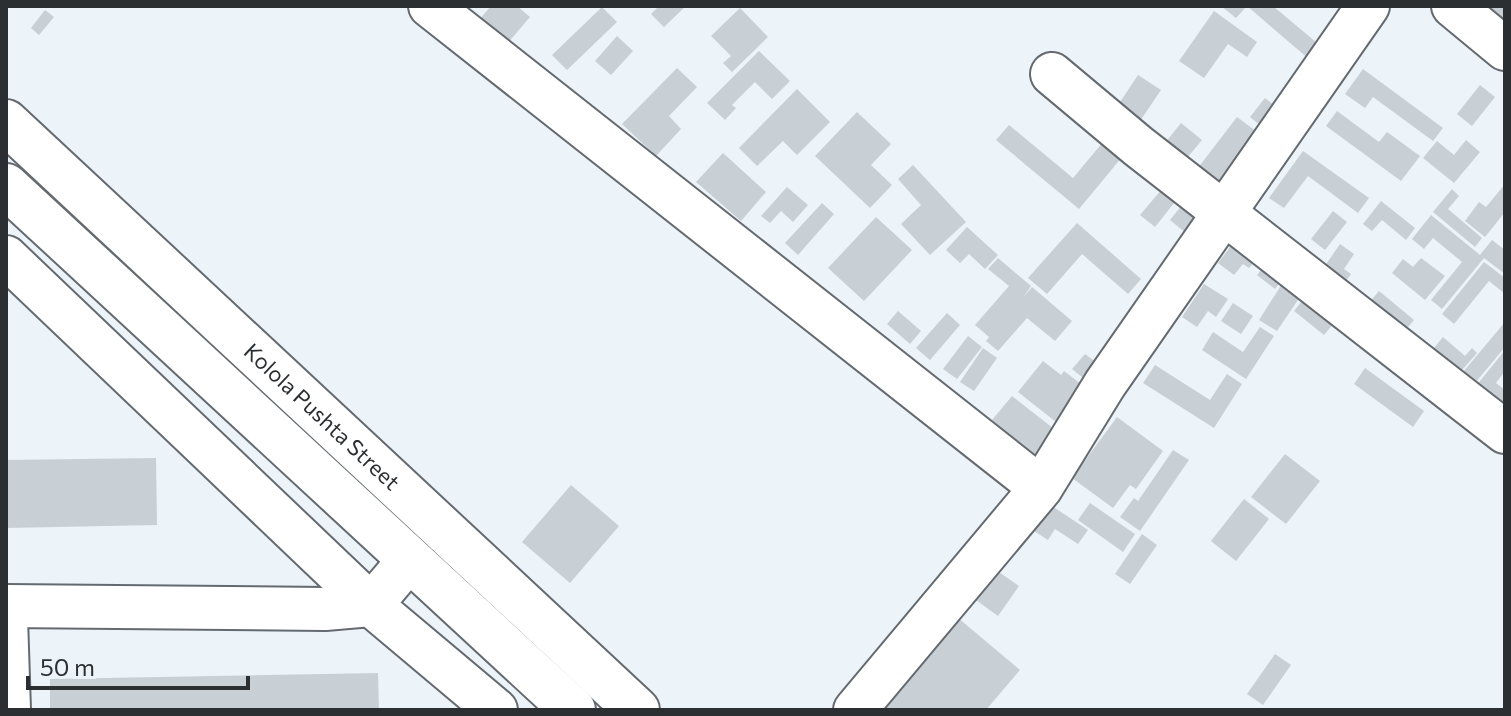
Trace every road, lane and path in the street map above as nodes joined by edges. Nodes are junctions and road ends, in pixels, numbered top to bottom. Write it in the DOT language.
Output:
graph roads {
  1 [pos="430,6"];
  2 [pos="1368,6"];
  3 [pos="1453,6"];
  4 [pos="1505,49"];
  5 [pos="1052,74"];
  6 [pos="6,122"];
  7 [pos="6,186"];
  8 [pos="1225,213"];
  9 [pos="6,257"];
  10 [pos="1505,432"];
  11 [pos="1041,488"];
  12 [pos="410,559"];
  13 [pos="371,605"];
  14 [pos="6,606"];
  15 [pos="6,618"];
  16 [pos="9,710"];
  17 [pos="496,710"];
  18 [pos="573,710"];
  19 [pos="637,710"];
  20 [pos="855,710"];
  1 -- 11 [label="street"];
  2 -- 8 [label="street"];
  3 -- 4 [label="street"];
  5 -- 8 [label="street"];
  6 -- 19 [label="main road, Kolola Pushta Street"];
  7 -- 12 [label="main road"];
  8 -- 10 [label="street"];
  8 -- 11 [label="street"];
  9 -- 13 [label="street"];
  11 -- 20 [label="street"];
  12 -- 13 [label="street"];
  12 -- 18 [label="main road"];
  13 -- 14 [label="street"];
  13 -- 17 [label="street"];
  15 -- 16 [label="street"];
}
